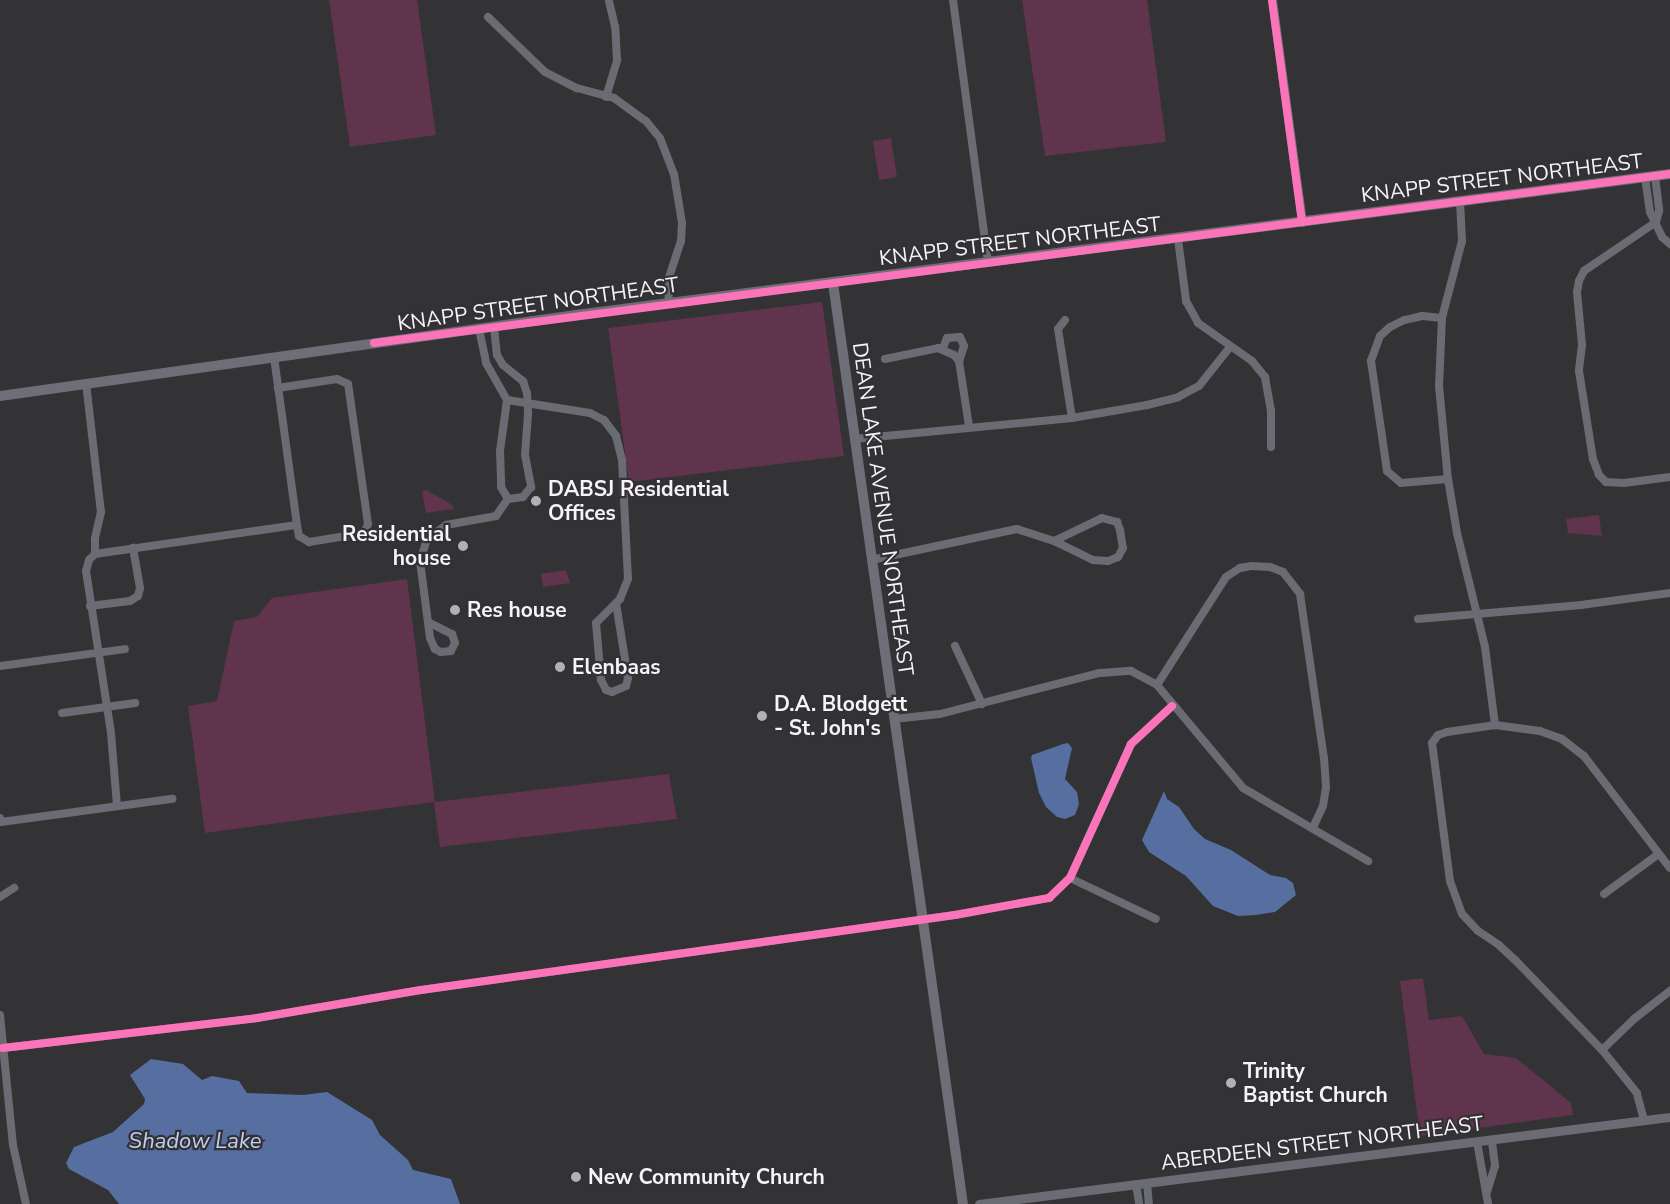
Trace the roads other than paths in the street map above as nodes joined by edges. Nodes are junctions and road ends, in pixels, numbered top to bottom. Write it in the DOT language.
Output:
graph roads {
  1 [pos="609,0"];
  2 [pos="953,0"];
  3 [pos="1272,0"];
  4 [pos="488,17"];
  5 [pos="606,97"];
  6 [pos="1670,174"];
  7 [pos="1650,177"];
  8 [pos="1460,202"];
  9 [pos="1302,222"];
  10 [pos="1656,222"];
  11 [pos="1178,238"];
  12 [pos="1670,244"];
  13 [pos="988,263"];
  14 [pos="833,284"];
  15 [pos="669,304"];
  16 [pos="1442,318"];
  17 [pos="1065,320"];
  18 [pos="494,327"];
  19 [pos="479,329"];
  20 [pos="1230,347"];
  21 [pos="943,348"];
  22 [pos="274,357"];
  23 [pos="885,358"];
  24 [pos="959,361"];
  25 [pos="86,383"];
  26 [pos="278,388"];
  27 [pos="0,396"];
  28 [pos="507,399"];
  29 [pos="526,402"];
  30 [pos="1072,418"];
  31 [pos="969,426"];
  32 [pos="854,438"];
  33 [pos="1272,447"];
  34 [pos="1670,477"];
  35 [pos="1448,479"];
  36 [pos="508,499"];
  37 [pos="297,525"];
  38 [pos="1054,541"];
  39 [pos="133,548"];
  40 [pos="95,554"];
  41 [pos="871,560"];
  42 [pos="1670,593"];
  43 [pos="616,603"];
  44 [pos="90,606"];
  45 [pos="1476,612"];
  46 [pos="1418,619"];
  47 [pos="430,623"];
  48 [pos="955,646"];
  49 [pos="125,649"];
  50 [pos="97,653"];
  51 [pos="0,666"];
  52 [pos="1157,685"];
  53 [pos="135,703"];
  54 [pos="982,704"];
  55 [pos="1172,706"];
  56 [pos="105,707"];
  57 [pos="62,713"];
  58 [pos="894,719"];
  59 [pos="1495,724"];
  60 [pos="172,799"];
  61 [pos="117,806"];
  62 [pos="0,820"];
  63 [pos="1313,827"];
  64 [pos="1657,855"];
  65 [pos="1368,861"];
  66 [pos="1670,868"];
  67 [pos="1070,878"];
  68 [pos="14,888"];
  69 [pos="1604,894"];
  70 [pos="0,897"];
  71 [pos="922,919"];
  72 [pos="1156,919"];
  73 [pos="1670,992"];
  74 [pos="0,1015"];
  75 [pos="3,1048"];
  76 [pos="1602,1050"];
  77 [pos="1670,1117"];
  78 [pos="1644,1120"];
  79 [pos="1492,1141"];
  80 [pos="1477,1142"];
  81 [pos="1147,1183"];
  82 [pos="1136,1184"];
  83 [pos="1486,1194"];
  84 [pos="26,1204"];
  85 [pos="963,1204"];
  86 [pos="979,1204"];
  87 [pos="1138,1204"];
  88 [pos="1149,1204"];
  89 [pos="1488,1204"];
  1 -- 5 [label="street"];
  2 -- 13 [label="street"];
  3 -- 9 [label="street"];
  4 -- 5 [label="street"];
  5 -- 15 [label="street"];
  6 -- 7 [label="main road, KNAPP STREET NORTHEAST"];
  7 -- 8 [label="main road, KNAPP STREET NORTHEAST"];
  7 -- 10 [label="street"];
  8 -- 9 [label="main road, KNAPP STREET NORTHEAST"];
  8 -- 16 [label="street"];
  9 -- 11 [label="main road, KNAPP STREET NORTHEAST"];
  10 -- 12 [label="street"];
  10 -- 34 [label="street"];
  11 -- 13 [label="main road, KNAPP STREET NORTHEAST"];
  11 -- 20 [label="street"];
  13 -- 14 [label="main road, KNAPP STREET NORTHEAST"];
  14 -- 15 [label="main road, KNAPP STREET NORTHEAST"];
  14 -- 32 [label="main road, DEAN LAKE AVENUE NORTHEAST"];
  15 -- 18 [label="main road, KNAPP STREET NORTHEAST"];
  16 -- 35 [label="street"];
  16 -- 35 [label="street"];
  17 -- 30 [label="street"];
  18 -- 19 [label="main road, KNAPP STREET NORTHEAST"];
  18 -- 29 [label="street"];
  19 -- 22 [label="main road, KNAPP STREET NORTHEAST"];
  19 -- 28 [label="street"];
  20 -- 30 [label="street"];
  20 -- 33 [label="street"];
  21 -- 23 [label="street"];
  21 -- 24 [label="street"];
  21 -- 24 [label="street"];
  22 -- 25 [label="main road, KNAPP STREET NORTHEAST"];
  22 -- 26 [label="street"];
  24 -- 31 [label="street"];
  25 -- 27 [label="main road, KNAPP STREET NORTHEAST"];
  25 -- 40 [label="street"];
  26 -- 37 [label="street"];
  26 -- 37 [label="street"];
  28 -- 29 [label="street"];
  28 -- 36 [label="street"];
  29 -- 36 [label="street"];
  29 -- 43 [label="street"];
  30 -- 31 [label="street"];
  31 -- 32 [label="street"];
  32 -- 41 [label="main road, DEAN LAKE AVENUE NORTHEAST"];
  35 -- 45 [label="street"];
  36 -- 47 [label="street"];
  37 -- 39 [label="street"];
  38 -- 38 [label="street"];
  38 -- 41 [label="street"];
  39 -- 40 [label="street"];
  39 -- 44 [label="street"];
  40 -- 44 [label="street"];
  41 -- 58 [label="main road, DEAN LAKE AVENUE NORTHEAST"];
  42 -- 45 [label="street"];
  43 -- 43 [label="street"];
  44 -- 50 [label="street"];
  45 -- 46 [label="street"];
  45 -- 59 [label="street"];
  48 -- 54 [label="street"];
  49 -- 50 [label="street"];
  50 -- 51 [label="street"];
  50 -- 56 [label="street"];
  52 -- 54 [label="street"];
  52 -- 55 [label="street"];
  52 -- 63 [label="street"];
  53 -- 56 [label="street"];
  54 -- 58 [label="street"];
  55 -- 63 [label="street"];
  55 -- 67 [label="street"];
  56 -- 57 [label="street"];
  56 -- 61 [label="street"];
  58 -- 71 [label="main road, DEAN LAKE AVENUE NORTHEAST"];
  59 -- 64 [label="street"];
  59 -- 76 [label="street"];
  60 -- 61 [label="street"];
  61 -- 62 [label="street"];
  63 -- 65 [label="street"];
  64 -- 66 [label="street"];
  64 -- 69 [label="street"];
  67 -- 71 [label="street"];
  67 -- 72 [label="street"];
  68 -- 70 [label="street"];
  71 -- 75 [label="street"];
  71 -- 85 [label="main road, DEAN LAKE AVENUE NORTHEAST"];
  73 -- 76 [label="street"];
  74 -- 75 [label="street"];
  75 -- 84 [label="street"];
  76 -- 78 [label="street"];
  77 -- 78 [label="street, ABERDEEN STREET NORTHEAST"];
  78 -- 79 [label="street, ABERDEEN STREET NORTHEAST"];
  79 -- 80 [label="street, ABERDEEN STREET NORTHEAST"];
  79 -- 83 [label="street"];
  80 -- 81 [label="street, ABERDEEN STREET NORTHEAST"];
  80 -- 83 [label="street"];
  81 -- 82 [label="street, ABERDEEN STREET NORTHEAST"];
  81 -- 88 [label="street"];
  82 -- 86 [label="street, ABERDEEN STREET NORTHEAST"];
  82 -- 87 [label="street"];
  83 -- 89 [label="street"];
}
